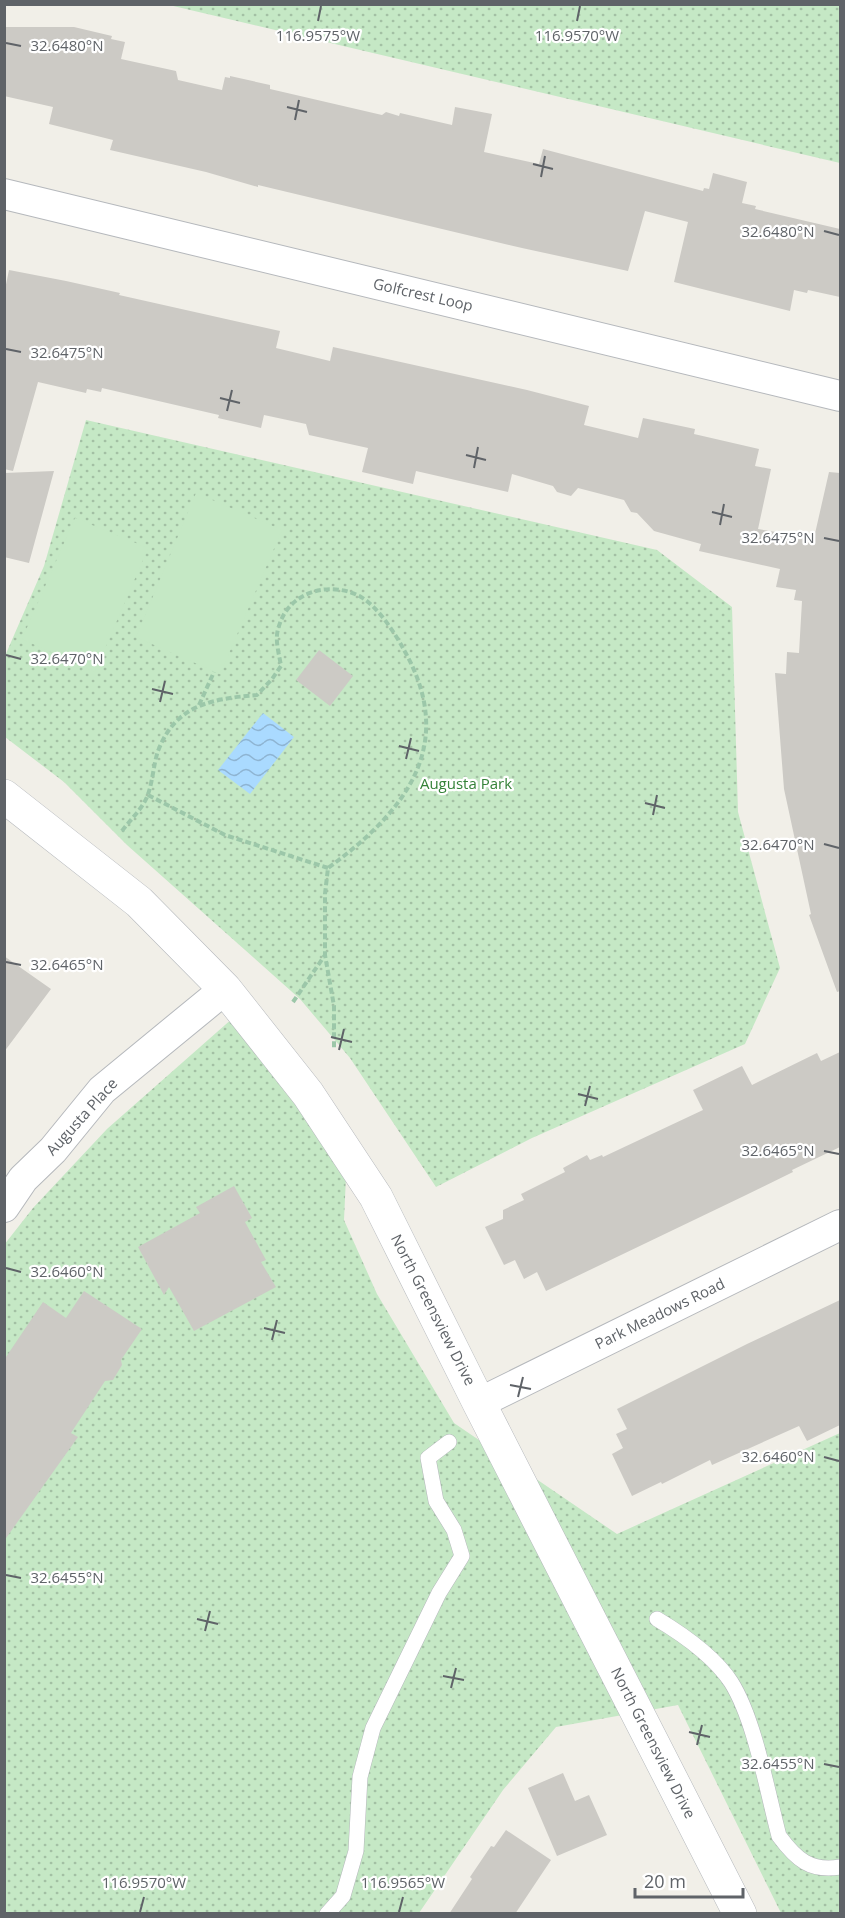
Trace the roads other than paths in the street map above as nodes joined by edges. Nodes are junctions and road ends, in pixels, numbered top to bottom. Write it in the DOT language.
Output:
graph roads {
  1 [pos="4,194"];
  2 [pos="840,396"];
  3 [pos="4,796"];
  4 [pos="225,989"];
  5 [pos="4,1207"];
  6 [pos="840,1225"];
  7 [pos="479,1403"];
  8 [pos="449,1442"];
  9 [pos="657,1619"];
  10 [pos="840,1867"];
  11 [pos="327,1914"];
  12 [pos="740,1914"];
  1 -- 2 [label="street, Golfcrest Loop"];
  3 -- 4 [label="street, North Greensview Drive"];
  4 -- 5 [label="street, Augusta Place"];
  4 -- 7 [label="street, North Greensview Drive"];
  6 -- 7 [label="street, Park Meadows Road"];
  7 -- 12 [label="street, North Greensview Drive"];
  8 -- 11 [label="lane"];
  9 -- 10 [label="lane"];
}
